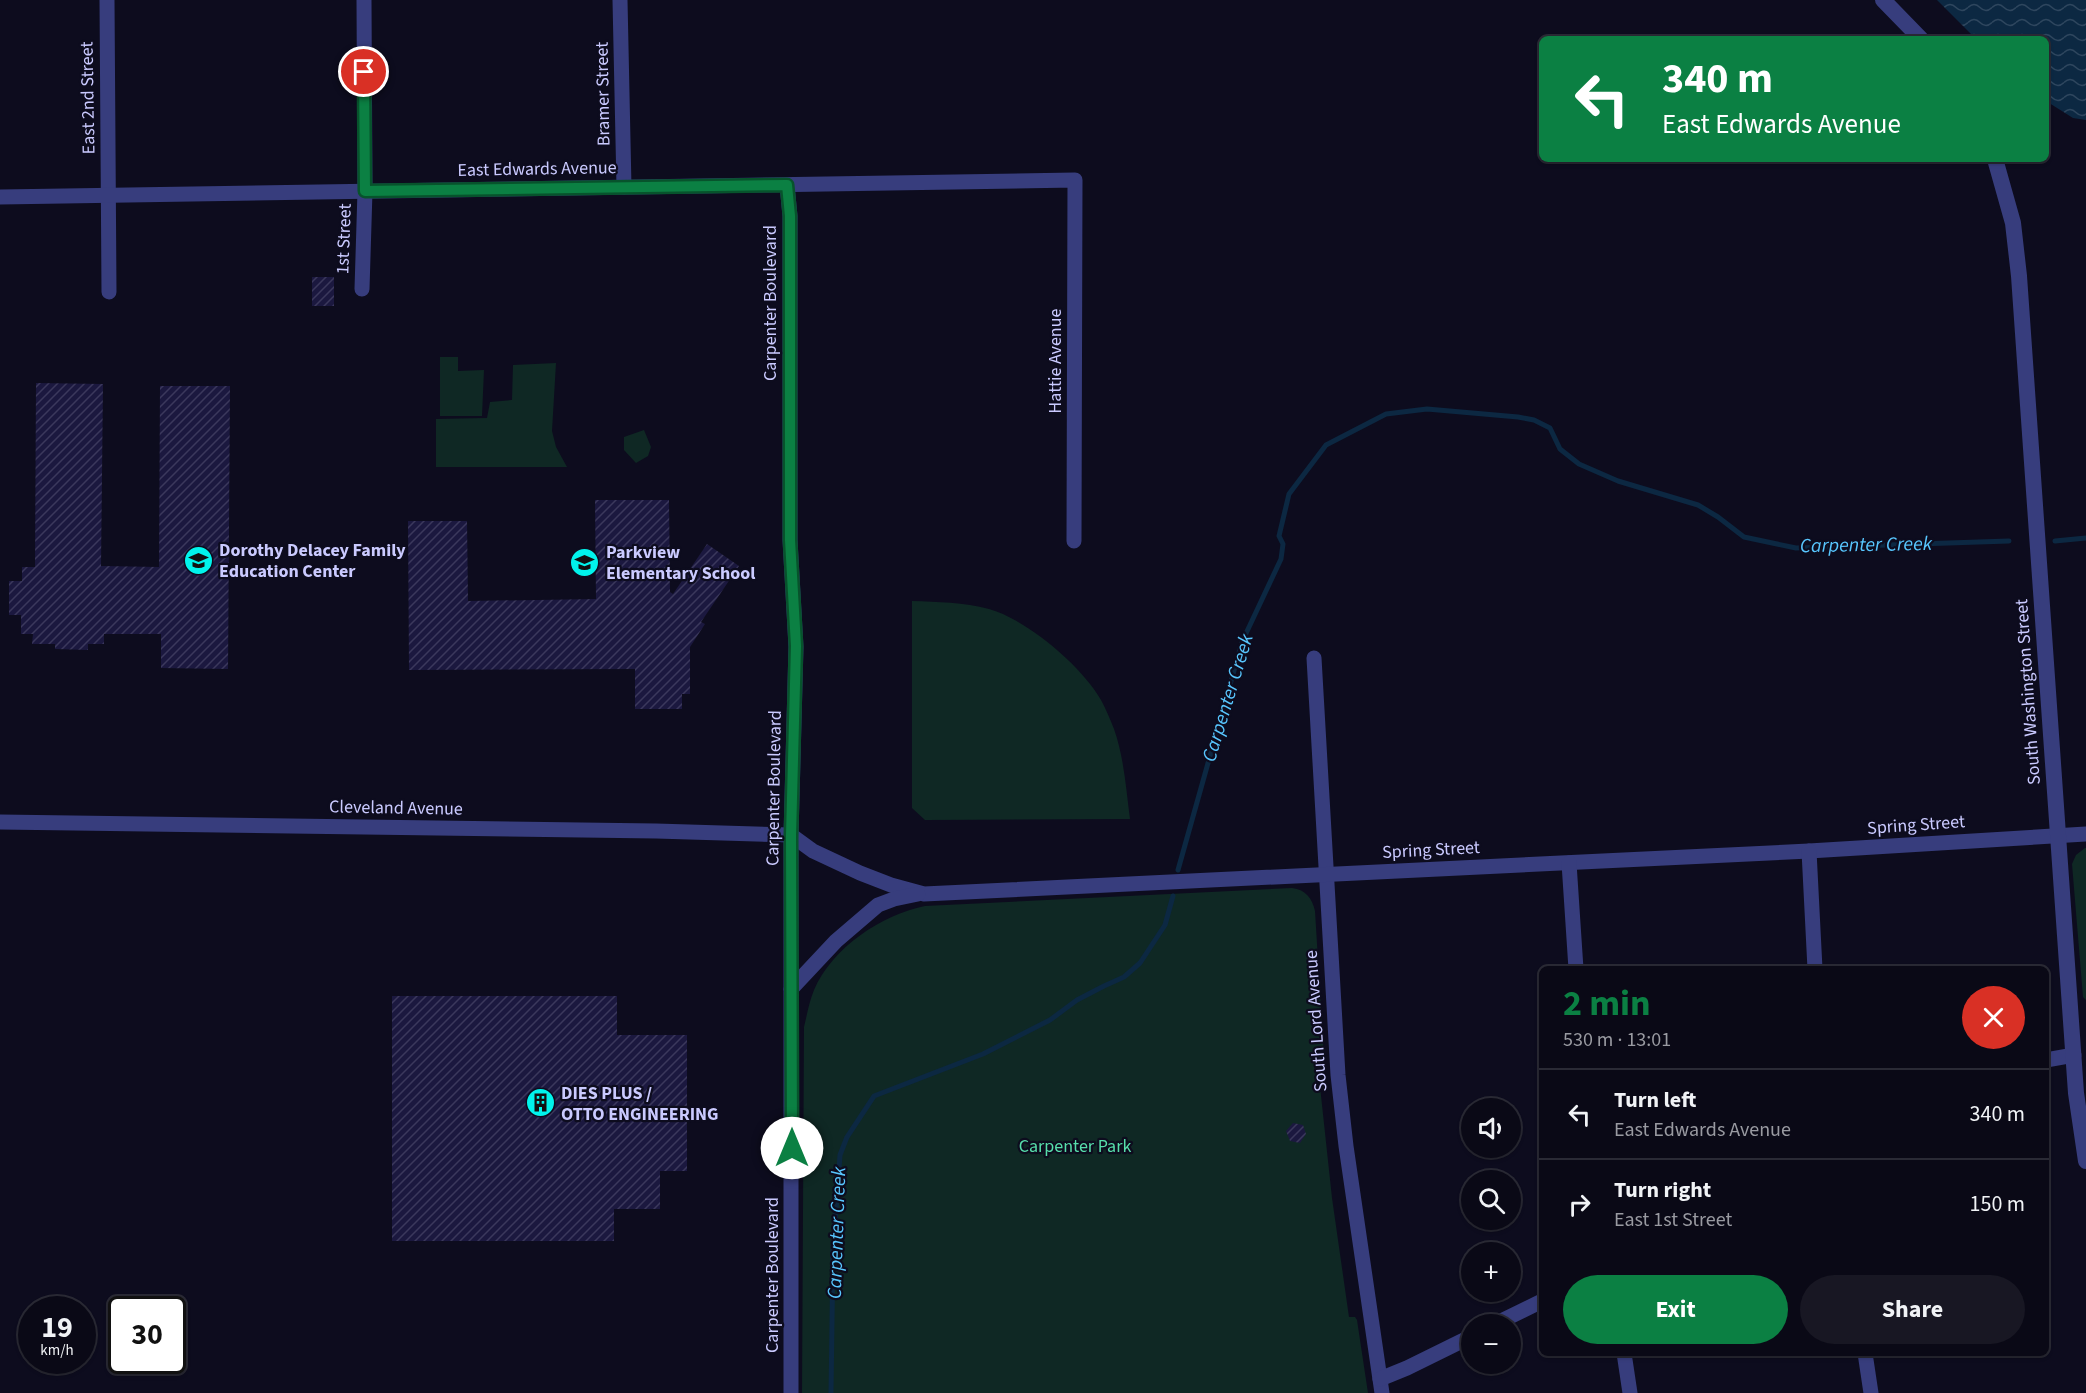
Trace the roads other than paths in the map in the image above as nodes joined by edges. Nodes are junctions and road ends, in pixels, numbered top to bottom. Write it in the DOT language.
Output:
graph roads {
  1 [pos="107,0"];
  2 [pos="364,0"];
  3 [pos="620,0"];
  4 [pos="1883,0"];
  5 [pos="1918,36"];
  6 [pos="1996,162"];
  7 [pos="1075,180"];
  8 [pos="787,185"];
  9 [pos="624,187"];
  10 [pos="365,191"];
  11 [pos="108,195"];
  12 [pos="0,197"];
  13 [pos="362,289"];
  14 [pos="109,292"];
  15 [pos="1074,541"];
  16 [pos="1314,658"];
  17 [pos="0,822"];
  18 [pos="2086,834"];
  19 [pos="791,836"];
  20 [pos="2058,836"];
  21 [pos="1809,851"];
  22 [pos="1569,863"];
  23 [pos="1326,875"];
  24 [pos="924,894"];
  25 [pos="1576,966"];
  26 [pos="1815,966"];
  27 [pos="791,989"];
  28 [pos="2080,1054"];
  29 [pos="2049,1059"];
  30 [pos="2086,1161"];
  31 [pos="1539,1302"];
  32 [pos="1516,1314"];
  33 [pos="1461,1341"];
  34 [pos="1624,1356"];
  35 [pos="1865,1356"];
  36 [pos="1381,1386"];
  37 [pos="791,1393"];
  38 [pos="1630,1393"];
  39 [pos="1871,1393"];
  1 -- 11 [label="street, East 2nd Street"];
  2 -- 10 [label="street, 1st Street"];
  3 -- 9 [label="street, Bramer Street"];
  4 -- 5 [label="street"];
  6 -- 20 [label="street, South Washington Street"];
  7 -- 8 [label="street, East Edwards Avenue"];
  7 -- 15 [label="street, Hattie Avenue"];
  8 -- 9 [label="street, East Edwards Avenue"];
  8 -- 19 [label="street, Carpenter Boulevard"];
  9 -- 10 [label="street, East Edwards Avenue"];
  10 -- 11 [label="street, East Edwards Avenue"];
  10 -- 13 [label="street, 1st Street"];
  11 -- 12 [label="street, East Edwards Avenue"];
  11 -- 14 [label="street, East 2nd Street"];
  16 -- 23 [label="street, South Lord Avenue"];
  17 -- 19 [label="street, Cleveland Avenue"];
  18 -- 20 [label="street, Spring Street"];
  19 -- 24 [label="street, Spring Street"];
  19 -- 27 [label="street, Carpenter Boulevard"];
  20 -- 21 [label="street, Spring Street"];
  20 -- 28 [label="street, South Washington Street"];
  21 -- 22 [label="street, Spring Street"];
  21 -- 26 [label="street"];
  22 -- 23 [label="street, Spring Street"];
  22 -- 25 [label="street"];
  23 -- 24 [label="street, Spring Street"];
  23 -- 36 [label="street, South Lord Avenue"];
  24 -- 27 [label="street"];
  27 -- 37 [label="street, Carpenter Boulevard"];
  28 -- 29 [label="street"];
  28 -- 30 [label="street, South Washington Street"];
  31 -- 32 [label="street"];
  33 -- 36 [label="street"];
  34 -- 38 [label="street"];
  35 -- 39 [label="street"];
}
